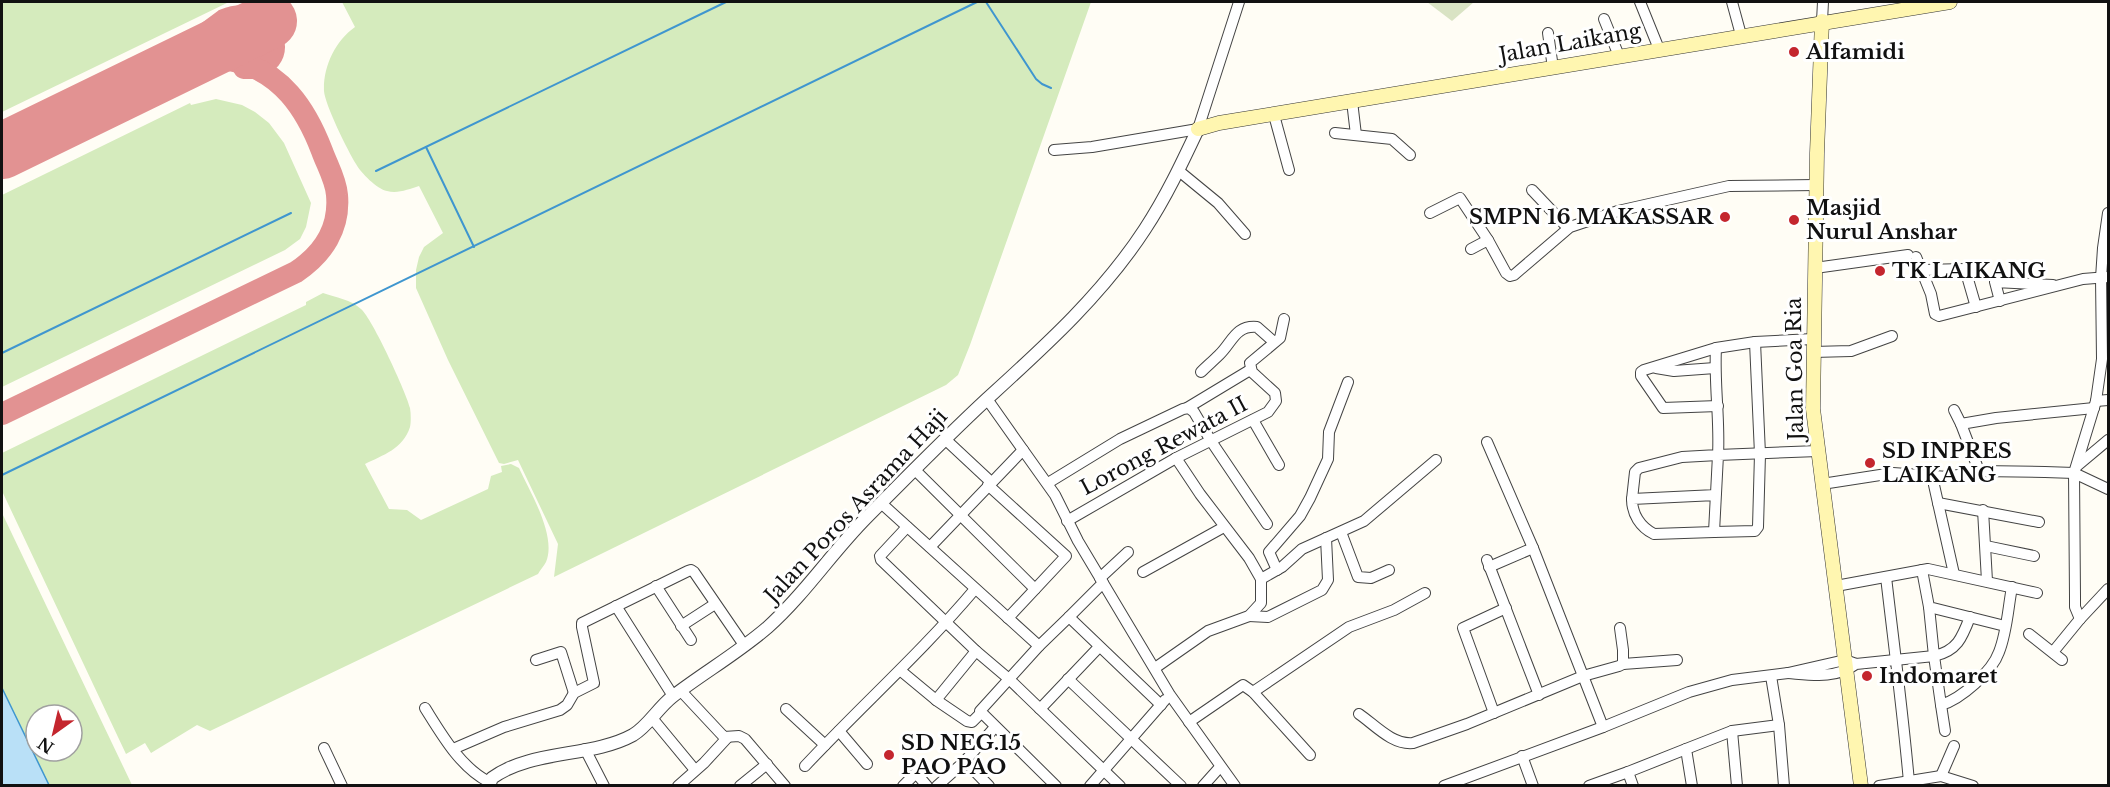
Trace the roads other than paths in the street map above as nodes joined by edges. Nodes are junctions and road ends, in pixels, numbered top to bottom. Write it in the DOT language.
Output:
graph roads {
  1 [pos="1239,2"];
  2 [pos="1640,2"];
  3 [pos="1732,2"];
  4 [pos="1823,2"];
  5 [pos="1950,2"];
  6 [pos="1604,19"];
  7 [pos="1822,21"];
  8 [pos="1548,33"];
  9 [pos="1741,35"];
  10 [pos="1659,50"];
  11 [pos="1619,56"];
  12 [pos="1553,68"];
  13 [pos="1353,101"];
  14 [pos="1274,115"];
  15 [pos="1198,129"];
  16 [pos="1335,134"];
  17 [pos="1356,135"];
  18 [pos="1054,150"];
  19 [pos="1410,155"];
  20 [pos="1289,170"];
  21 [pos="1179,171"];
  22 [pos="1816,185"];
  23 [pos="1532,190"];
  24 [pos="1430,213"];
  25 [pos="2109,213"];
  26 [pos="1568,228"];
  27 [pos="1245,234"];
  28 [pos="2106,235"];
  29 [pos="1488,240"];
  30 [pos="1471,249"];
  31 [pos="1815,268"];
  32 [pos="1922,270"];
  33 [pos="2105,277"];
  34 [pos="2056,286"];
  35 [pos="2000,301"];
  36 [pos="1976,307"];
  37 [pos="1284,319"];
  38 [pos="2105,319"];
  39 [pos="1892,336"];
  40 [pos="1274,342"];
  41 [pos="1755,342"];
  42 [pos="1813,345"];
  43 [pos="1716,348"];
  44 [pos="2105,359"];
  45 [pos="1655,367"];
  46 [pos="1715,369"];
  47 [pos="1250,370"];
  48 [pos="1201,372"];
  49 [pos="1348,382"];
  50 [pos="987,399"];
  51 [pos="2109,400"];
  52 [pos="2095,404"];
  53 [pos="1718,406"];
  54 [pos="1187,408"];
  55 [pos="1954,410"];
  56 [pos="1253,420"];
  57 [pos="1961,424"];
  58 [pos="946,440"];
  59 [pos="2109,440"];
  60 [pos="1210,441"];
  61 [pos="1487,442"];
  62 [pos="1023,450"];
  63 [pos="1818,451"];
  64 [pos="1760,454"];
  65 [pos="1718,456"];
  66 [pos="1176,458"];
  67 [pos="1436,460"];
  68 [pos="1279,465"];
  69 [pos="914,470"];
  70 [pos="2075,470"];
  71 [pos="1979,471"];
  72 [pos="1048,483"];
  73 [pos="990,484"];
  74 [pos="1822,484"];
  75 [pos="1934,485"];
  76 [pos="2109,489"];
  77 [pos="1716,495"];
  78 [pos="1632,499"];
  79 [pos="1938,502"];
  80 [pos="881,503"];
  81 [pos="1983,510"];
  82 [pos="959,515"];
  83 [pos="1067,521"];
  84 [pos="2039,522"];
  85 [pos="1267,524"];
  86 [pos="907,526"];
  87 [pos="1224,527"];
  88 [pos="1341,532"];
  89 [pos="1714,532"];
  90 [pos="1326,538"];
  91 [pos="1078,542"];
  92 [pos="1986,546"];
  93 [pos="930,547"];
  94 [pos="1533,548"];
  95 [pos="1128,552"];
  96 [pos="1065,556"];
  97 [pos="2034,556"];
  98 [pos="1277,570"];
  99 [pos="1389,570"];
  100 [pos="1922,570"];
  101 [pos="1143,572"];
  102 [pos="1954,574"];
  103 [pos="1886,577"];
  104 [pos="1261,579"];
  105 [pos="1101,580"];
  106 [pos="1987,581"];
  107 [pos="656,586"];
  108 [pos="1836,586"];
  109 [pos="2012,587"];
  110 [pos="975,589"];
  111 [pos="1035,589"];
  112 [pos="2109,589"];
  113 [pos="1425,593"];
  114 [pos="2037,593"];
  115 [pos="715,604"];
  116 [pos="616,606"];
  117 [pos="1929,607"];
  118 [pos="1506,608"];
  119 [pos="1069,616"];
  120 [pos="1249,616"];
  121 [pos="1970,617"];
  122 [pos="1008,618"];
  123 [pos="2080,618"];
  124 [pos="947,622"];
  125 [pos="681,626"];
  126 [pos="2005,626"];
  127 [pos="1620,628"];
  128 [pos="2029,634"];
  129 [pos="691,640"];
  130 [pos="744,645"];
  131 [pos="1039,646"];
  132 [pos="1099,647"];
  133 [pos="976,651"];
  134 [pos="2053,652"];
  135 [pos="1934,656"];
  136 [pos="536,660"];
  137 [pos="1677,660"];
  138 [pos="1895,660"];
  139 [pos="2062,660"];
  140 [pos="1623,664"];
  141 [pos="1849,665"];
  142 [pos="1155,668"];
  143 [pos="901,671"];
  144 [pos="1583,676"];
  145 [pos="1771,676"];
  146 [pos="1009,679"];
  147 [pos="1068,679"];
  148 [pos="1253,692"];
  149 [pos="574,693"];
  150 [pos="677,694"];
  151 [pos="1170,695"];
  152 [pos="1539,695"];
  153 [pos="936,700"];
  154 [pos="1161,705"];
  155 [pos="1941,705"];
  156 [pos="425,708"];
  157 [pos="786,709"];
  158 [pos="1040,709"];
  159 [pos="981,713"];
  160 [pos="1494,713"];
  161 [pos="1359,714"];
  162 [pos="652,718"];
  163 [pos="1189,722"];
  164 [pos="1779,725"];
  165 [pos="1603,726"];
  166 [pos="995,728"];
  167 [pos="838,731"];
  168 [pos="1732,731"];
  169 [pos="1945,731"];
  170 [pos="727,738"];
  171 [pos="1131,738"];
  172 [pos="825,745"];
  173 [pos="1954,746"];
  174 [pos="324,748"];
  175 [pos="453,749"];
  176 [pos="585,749"];
  177 [pos="1686,749"];
  178 [pos="1310,755"];
  179 [pos="1521,756"];
  180 [pos="965,761"];
  181 [pos="767,764"];
  182 [pos="867,764"];
  183 [pos="805,766"];
  184 [pos="1220,767"];
  185 [pos="695,771"];
  186 [pos="1104,771"];
  187 [pos="1628,772"];
  188 [pos="1938,780"];
  189 [pos="1909,782"];
  190 [pos="489,784"];
  191 [pos="342,786"];
  192 [pos="604,786"];
  193 [pos="678,786"];
  194 [pos="740,786"];
  195 [pos="785,786"];
  196 [pos="903,786"];
  197 [pos="927,786"];
  198 [pos="937,786"];
  199 [pos="989,786"];
  200 [pos="1056,786"];
  201 [pos="1090,786"];
  202 [pos="1120,786"];
  203 [pos="1181,786"];
  204 [pos="1203,786"];
  205 [pos="1234,786"];
  206 [pos="1444,786"];
  207 [pos="1533,786"];
  208 [pos="1589,786"];
  209 [pos="1633,786"];
  210 [pos="1692,786"];
  211 [pos="1737,786"];
  212 [pos="1785,786"];
  213 [pos="1861,786"];
  214 [pos="1879,786"];
  215 [pos="1973,786"];
  1 -- 15 [label="street"];
  2 -- 10 [label="street"];
  3 -- 9 [label="street"];
  4 -- 7 [label="street"];
  5 -- 7 [label="main road, Jalan Laikang"];
  6 -- 11 [label="street"];
  7 -- 9 [label="main road, Jalan Laikang"];
  7 -- 22 [label="main road, Jalan Goa Ria"];
  8 -- 12 [label="street"];
  9 -- 10 [label="main road, Jalan Laikang"];
  10 -- 11 [label="main road, Jalan Laikang"];
  11 -- 12 [label="main road, Jalan Laikang"];
  12 -- 13 [label="main road, Jalan Laikang"];
  13 -- 14 [label="main road, Jalan Laikang"];
  13 -- 17 [label="street"];
  14 -- 15 [label="main road, Jalan Laikang"];
  14 -- 20 [label="street"];
  15 -- 18 [label="street"];
  15 -- 21 [label="street, Jalan Poros Asrama Haji"];
  16 -- 17 [label="street"];
  17 -- 19 [label="street"];
  21 -- 27 [label="street"];
  21 -- 50 [label="street, Jalan Poros Asrama Haji"];
  22 -- 26 [label="street"];
  22 -- 31 [label="main road, Jalan Goa Ria"];
  23 -- 26 [label="street"];
  24 -- 29 [label="street"];
  25 -- 28 [label="street"];
  26 -- 29 [label="street"];
  28 -- 33 [label="street"];
  29 -- 30 [label="street"];
  31 -- 32 [label="street"];
  31 -- 42 [label="main road, Jalan Goa Ria"];
  32 -- 36 [label="street"];
  32 -- 36 [label="street"];
  33 -- 34 [label="street"];
  33 -- 38 [label="street"];
  34 -- 35 [label="street"];
  34 -- 35 [label="street"];
  35 -- 36 [label="street"];
  37 -- 40 [label="street, Lorong Rewata II"];
  38 -- 44 [label="street"];
  39 -- 42 [label="street"];
  40 -- 47 [label="street, Lorong Rewata II"];
  40 -- 48 [label="street"];
  41 -- 42 [label="street"];
  41 -- 43 [label="street"];
  41 -- 64 [label="street"];
  42 -- 63 [label="main road, Jalan Goa Ria"];
  43 -- 45 [label="street"];
  43 -- 46 [label="street"];
  44 -- 52 [label="street"];
  45 -- 46 [label="street"];
  45 -- 53 [label="street"];
  46 -- 53 [label="street"];
  47 -- 54 [label="street"];
  47 -- 56 [label="street, Lorong Rewata II"];
  49 -- 98 [label="street"];
  50 -- 58 [label="street, Jalan Poros Asrama Haji"];
  50 -- 62 [label="street"];
  51 -- 52 [label="street"];
  52 -- 57 [label="street"];
  52 -- 70 [label="street"];
  53 -- 65 [label="street"];
  54 -- 60 [label="street"];
  54 -- 72 [label="street"];
  55 -- 57 [label="street"];
  56 -- 60 [label="street, Lorong Rewata II"];
  56 -- 68 [label="street"];
  57 -- 71 [label="street"];
  58 -- 69 [label="street, Jalan Poros Asrama Haji"];
  58 -- 73 [label="street"];
  59 -- 70 [label="street"];
  60 -- 66 [label="street, Lorong Rewata II"];
  60 -- 85 [label="street"];
  61 -- 94 [label="street"];
  62 -- 72 [label="street"];
  62 -- 73 [label="street"];
  63 -- 64 [label="street"];
  63 -- 74 [label="main road, Jalan Goa Ria"];
  64 -- 65 [label="street"];
  64 -- 89 [label="street"];
  65 -- 77 [label="street"];
  65 -- 78 [label="street"];
  66 -- 83 [label="street, Lorong Rewata II"];
  66 -- 87 [label="street"];
  67 -- 88 [label="street"];
  69 -- 80 [label="street, Jalan Poros Asrama Haji"];
  69 -- 82 [label="street"];
  70 -- 71 [label="street"];
  70 -- 76 [label="street"];
  70 -- 123 [label="street"];
  71 -- 74 [label="street"];
  72 -- 83 [label="street"];
  73 -- 82 [label="street"];
  73 -- 96 [label="street"];
  74 -- 108 [label="main road, Jalan Goa Ria"];
  75 -- 79 [label="street"];
  77 -- 78 [label="street"];
  77 -- 89 [label="street"];
  78 -- 89 [label="street"];
  79 -- 81 [label="street"];
  79 -- 102 [label="street"];
  80 -- 86 [label="street"];
  80 -- 130 [label="street, Jalan Poros Asrama Haji"];
  81 -- 84 [label="street"];
  81 -- 92 [label="street"];
  82 -- 93 [label="street"];
  82 -- 111 [label="street"];
  83 -- 91 [label="street"];
  86 -- 93 [label="street"];
  86 -- 124 [label="street"];
  87 -- 101 [label="street"];
  87 -- 104 [label="street"];
  88 -- 90 [label="street"];
  88 -- 99 [label="street"];
  90 -- 98 [label="street"];
  90 -- 120 [label="street"];
  91 -- 96 [label="street"];
  91 -- 105 [label="street"];
  92 -- 97 [label="street"];
  92 -- 106 [label="street"];
  93 -- 110 [label="street"];
  94 -- 118 [label="street"];
  94 -- 144 [label="street"];
  95 -- 105 [label="street"];
  96 -- 111 [label="street"];
  98 -- 104 [label="street"];
  100 -- 102 [label="street"];
  100 -- 103 [label="street"];
  100 -- 117 [label="street"];
  102 -- 106 [label="street"];
  103 -- 108 [label="street"];
  103 -- 138 [label="street"];
  104 -- 120 [label="street"];
  105 -- 119 [label="street"];
  105 -- 142 [label="street"];
  106 -- 109 [label="street"];
  107 -- 115 [label="street"];
  107 -- 116 [label="street"];
  107 -- 125 [label="street"];
  108 -- 141 [label="main road, Jalan Goa Ria"];
  109 -- 114 [label="street"];
  109 -- 126 [label="street"];
  110 -- 122 [label="street"];
  110 -- 124 [label="street"];
  111 -- 122 [label="street"];
  112 -- 123 [label="street"];
  113 -- 148 [label="street"];
  115 -- 125 [label="street"];
  115 -- 130 [label="street"];
  116 -- 149 [label="street"];
  116 -- 150 [label="street"];
  117 -- 121 [label="street"];
  117 -- 135 [label="street"];
  118 -- 152 [label="street"];
  118 -- 160 [label="street"];
  119 -- 131 [label="street"];
  119 -- 132 [label="street"];
  120 -- 142 [label="street"];
  121 -- 126 [label="street"];
  121 -- 135 [label="street"];
  122 -- 131 [label="street"];
  123 -- 134 [label="street"];
  124 -- 133 [label="street"];
  124 -- 143 [label="street"];
  125 -- 129 [label="street"];
  126 -- 155 [label="street"];
  127 -- 140 [label="street"];
  128 -- 134 [label="street"];
  130 -- 150 [label="street, Jalan Poros Asrama Haji"];
  131 -- 146 [label="street"];
  132 -- 147 [label="street"];
  132 -- 154 [label="street"];
  133 -- 146 [label="street"];
  133 -- 153 [label="street"];
  134 -- 139 [label="street"];
  135 -- 138 [label="street"];
  135 -- 155 [label="street"];
  136 -- 149 [label="street"];
  137 -- 140 [label="street"];
  138 -- 141 [label="street"];
  138 -- 189 [label="street"];
  140 -- 144 [label="street"];
  141 -- 145 [label="street"];
  141 -- 213 [label="main road, Jalan Goa Ria"];
  142 -- 151 [label="street"];
  143 -- 153 [label="street"];
  143 -- 167 [label="street"];
  144 -- 152 [label="street"];
  144 -- 165 [label="street"];
  145 -- 164 [label="street"];
  145 -- 165 [label="street"];
  146 -- 158 [label="street"];
  146 -- 159 [label="street"];
  147 -- 158 [label="street"];
  147 -- 171 [label="street"];
  148 -- 163 [label="street"];
  148 -- 178 [label="street"];
  149 -- 175 [label="street"];
  150 -- 162 [label="street, Jalan Poros Asrama Haji"];
  150 -- 170 [label="street"];
  151 -- 154 [label="street"];
  151 -- 163 [label="street"];
  152 -- 160 [label="street"];
  153 -- 159 [label="street"];
  154 -- 171 [label="street"];
  155 -- 169 [label="street"];
  156 -- 175 [label="street"];
  157 -- 172 [label="street"];
  158 -- 186 [label="street"];
  159 -- 166 [label="street"];
  160 -- 161 [label="street"];
  162 -- 176 [label="street, Jalan Poros Asrama Haji"];
  162 -- 185 [label="street"];
  163 -- 184 [label="street"];
  164 -- 168 [label="street"];
  164 -- 212 [label="street"];
  165 -- 179 [label="street"];
  166 -- 180 [label="street"];
  166 -- 200 [label="street"];
  167 -- 172 [label="street"];
  167 -- 182 [label="street"];
  168 -- 177 [label="street"];
  168 -- 211 [label="street"];
  170 -- 181 [label="street"];
  170 -- 185 [label="street"];
  171 -- 186 [label="street"];
  171 -- 203 [label="street"];
  172 -- 183 [label="street"];
  173 -- 188 [label="street"];
  174 -- 191 [label="street"];
  175 -- 190 [label="street"];
  176 -- 190 [label="street, Jalan Poros Asrama Haji"];
  176 -- 192 [label="street"];
  177 -- 187 [label="street"];
  177 -- 210 [label="street"];
  179 -- 206 [label="street"];
  179 -- 207 [label="street"];
  180 -- 198 [label="street"];
  180 -- 199 [label="street"];
  181 -- 194 [label="street"];
  181 -- 195 [label="street"];
  184 -- 204 [label="street"];
  184 -- 205 [label="street"];
  185 -- 193 [label="street"];
  186 -- 201 [label="street"];
  186 -- 202 [label="street"];
  187 -- 208 [label="street"];
  187 -- 209 [label="street"];
  188 -- 189 [label="street"];
  188 -- 215 [label="street"];
  189 -- 214 [label="street"];
  196 -- 197 [label="street"];
}
